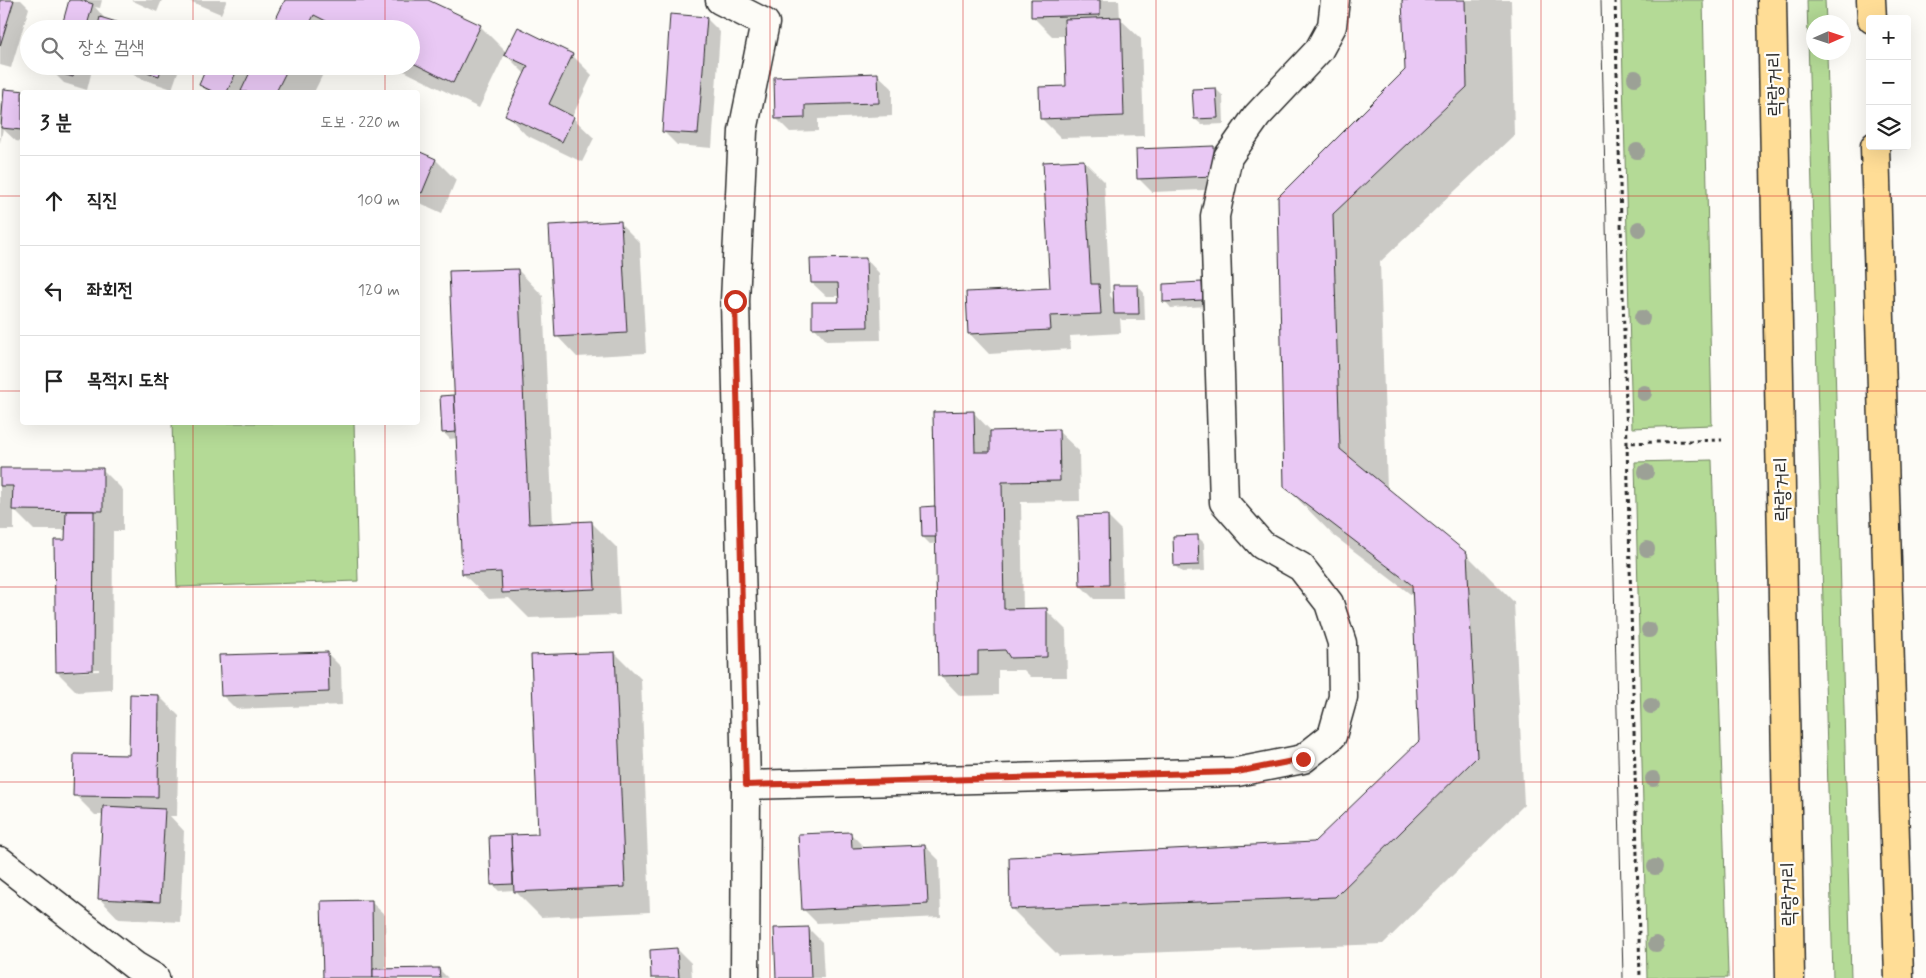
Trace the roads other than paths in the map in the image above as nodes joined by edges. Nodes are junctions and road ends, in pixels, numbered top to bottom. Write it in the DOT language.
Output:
graph roads {
  1 [pos="720,0"];
  2 [pos="1336,0"];
  3 [pos="1772,0"];
  4 [pos="1871,0"];
  5 [pos="1872,15"];
  6 [pos="1876,150"];
  7 [pos="746,785"];
  8 [pos="0,861"];
  9 [pos="155,978"];
  10 [pos="745,978"];
  11 [pos="1790,978"];
  12 [pos="1899,978"];
  1 -- 7 [label="street"];
  2 -- 7 [label="street"];
  3 -- 11 [label="main road, 락랑거리"];
  4 -- 5 [label="main road"];
  6 -- 12 [label="main road"];
  7 -- 10 [label="street"];
  8 -- 9 [label="street"];
}
